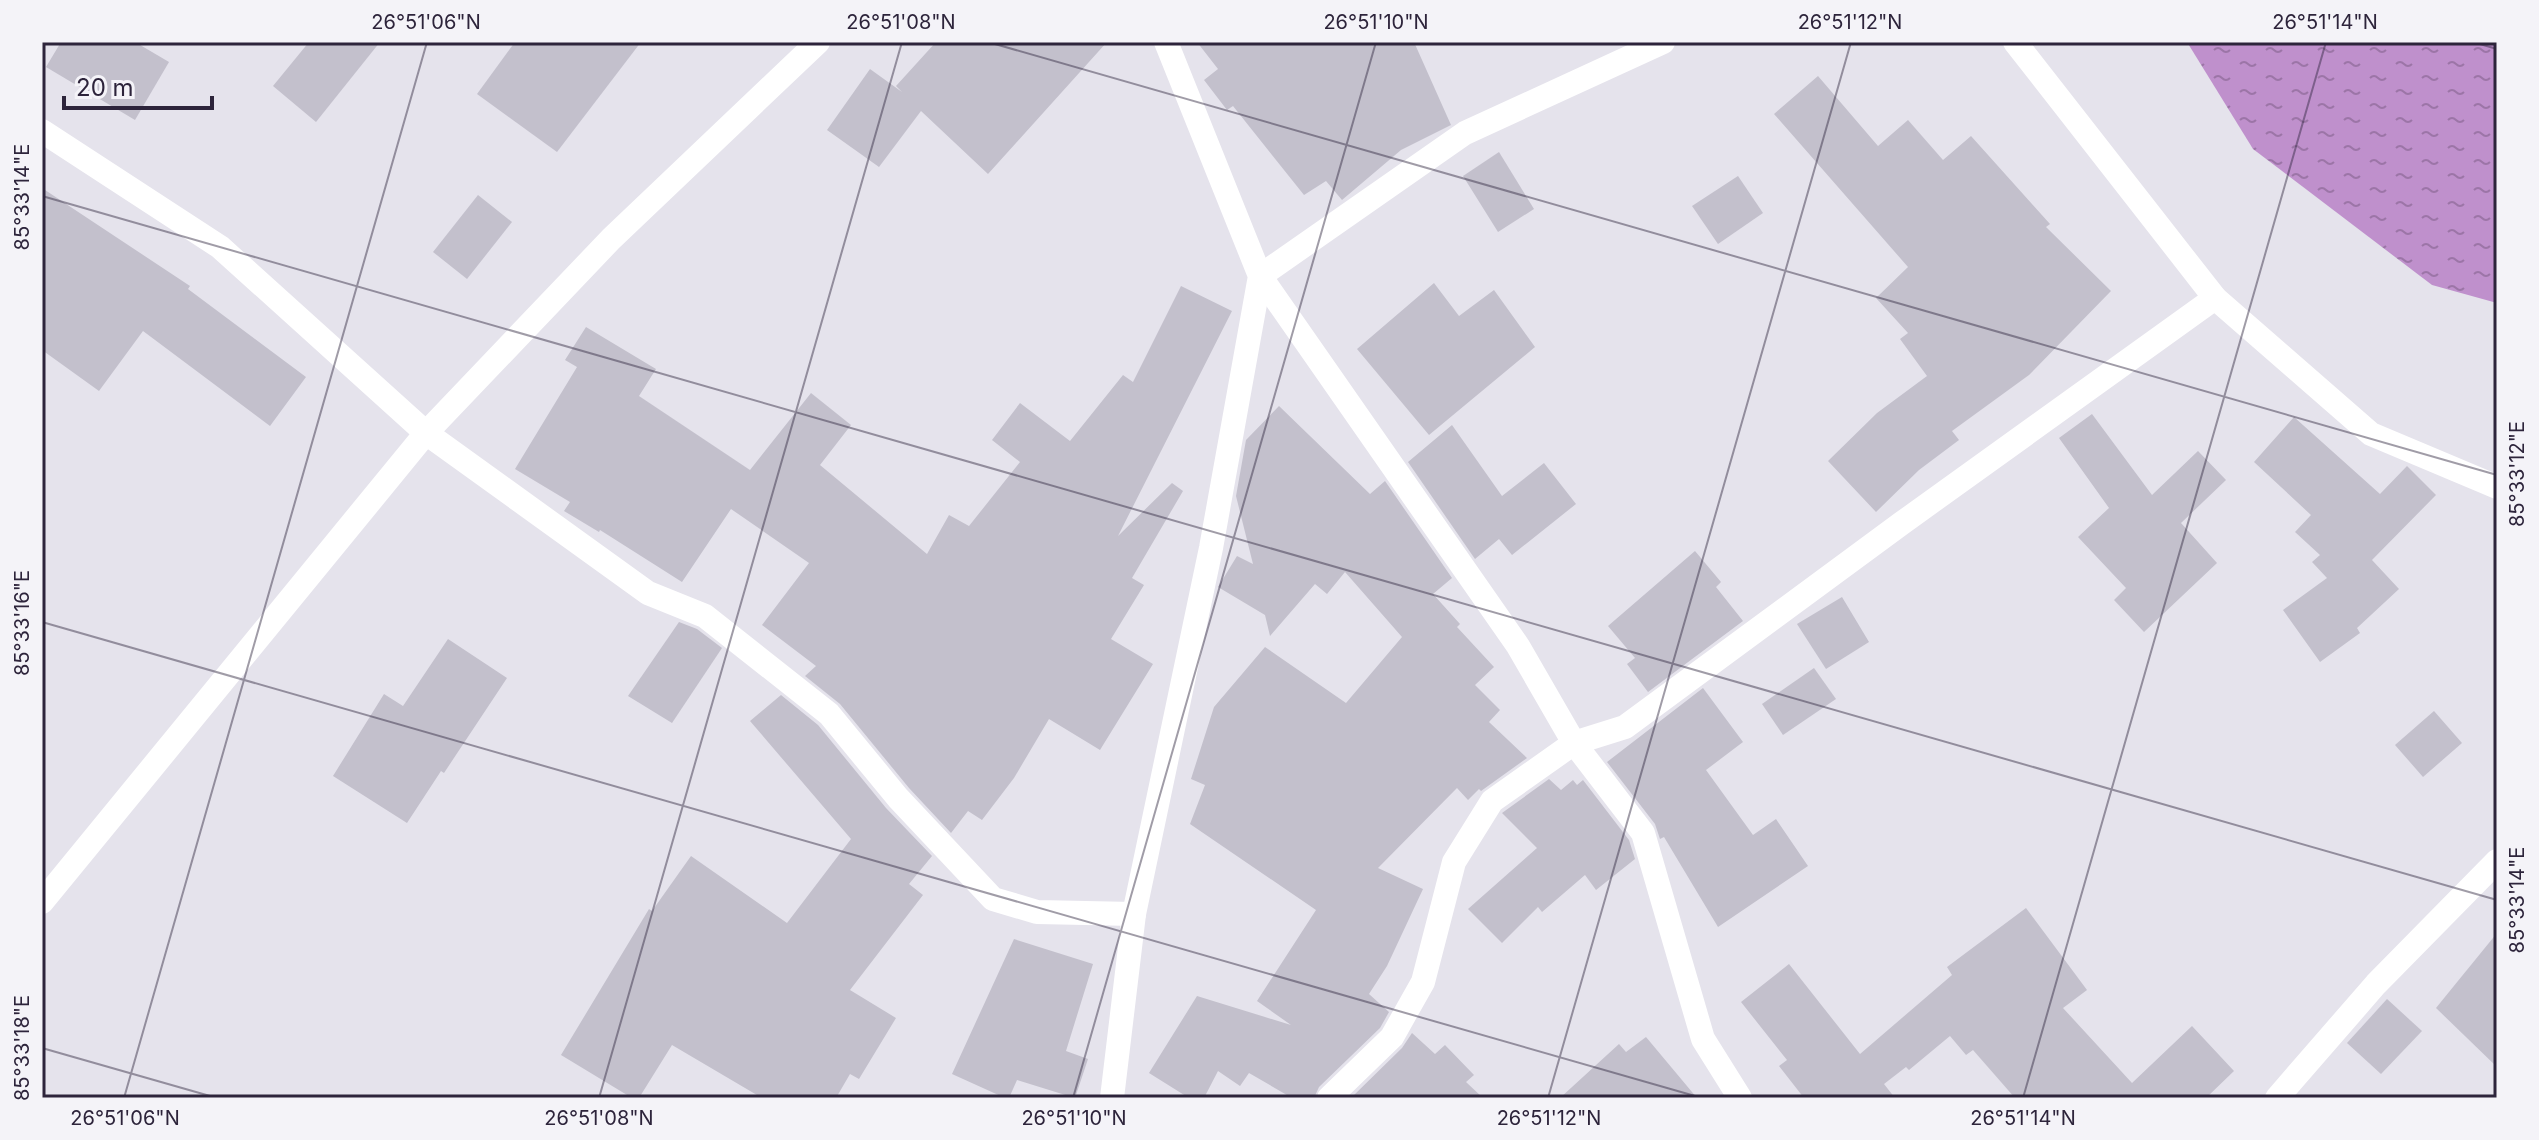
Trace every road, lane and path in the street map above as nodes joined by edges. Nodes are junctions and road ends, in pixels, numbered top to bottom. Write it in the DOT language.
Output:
graph roads {
  1 [pos="818,42"];
  2 [pos="1166,42"];
  3 [pos="1663,42"];
  4 [pos="2015,42"];
  5 [pos="42,131"];
  6 [pos="1260,276"];
  7 [pos="2215,298"];
  8 [pos="426,433"];
  9 [pos="2497,487"];
  10 [pos="1574,743"];
  11 [pos="2497,861"];
  12 [pos="42,902"];
  13 [pos="1134,914"];
  14 [pos="1112,1098"];
  15 [pos="1329,1098"];
  16 [pos="1740,1098"];
  17 [pos="2277,1098"];
  1 -- 8 [label="street"];
  2 -- 6 [label="street"];
  3 -- 6 [label="street"];
  4 -- 7 [label="street"];
  5 -- 8 [label="street"];
  6 -- 10 [label="street"];
  6 -- 13 [label="street"];
  7 -- 9 [label="street"];
  7 -- 10 [label="street"];
  8 -- 12 [label="street"];
  8 -- 13 [label="street"];
  10 -- 15 [label="street"];
  10 -- 16 [label="street"];
  11 -- 17 [label="street"];
  13 -- 14 [label="street"];
}
